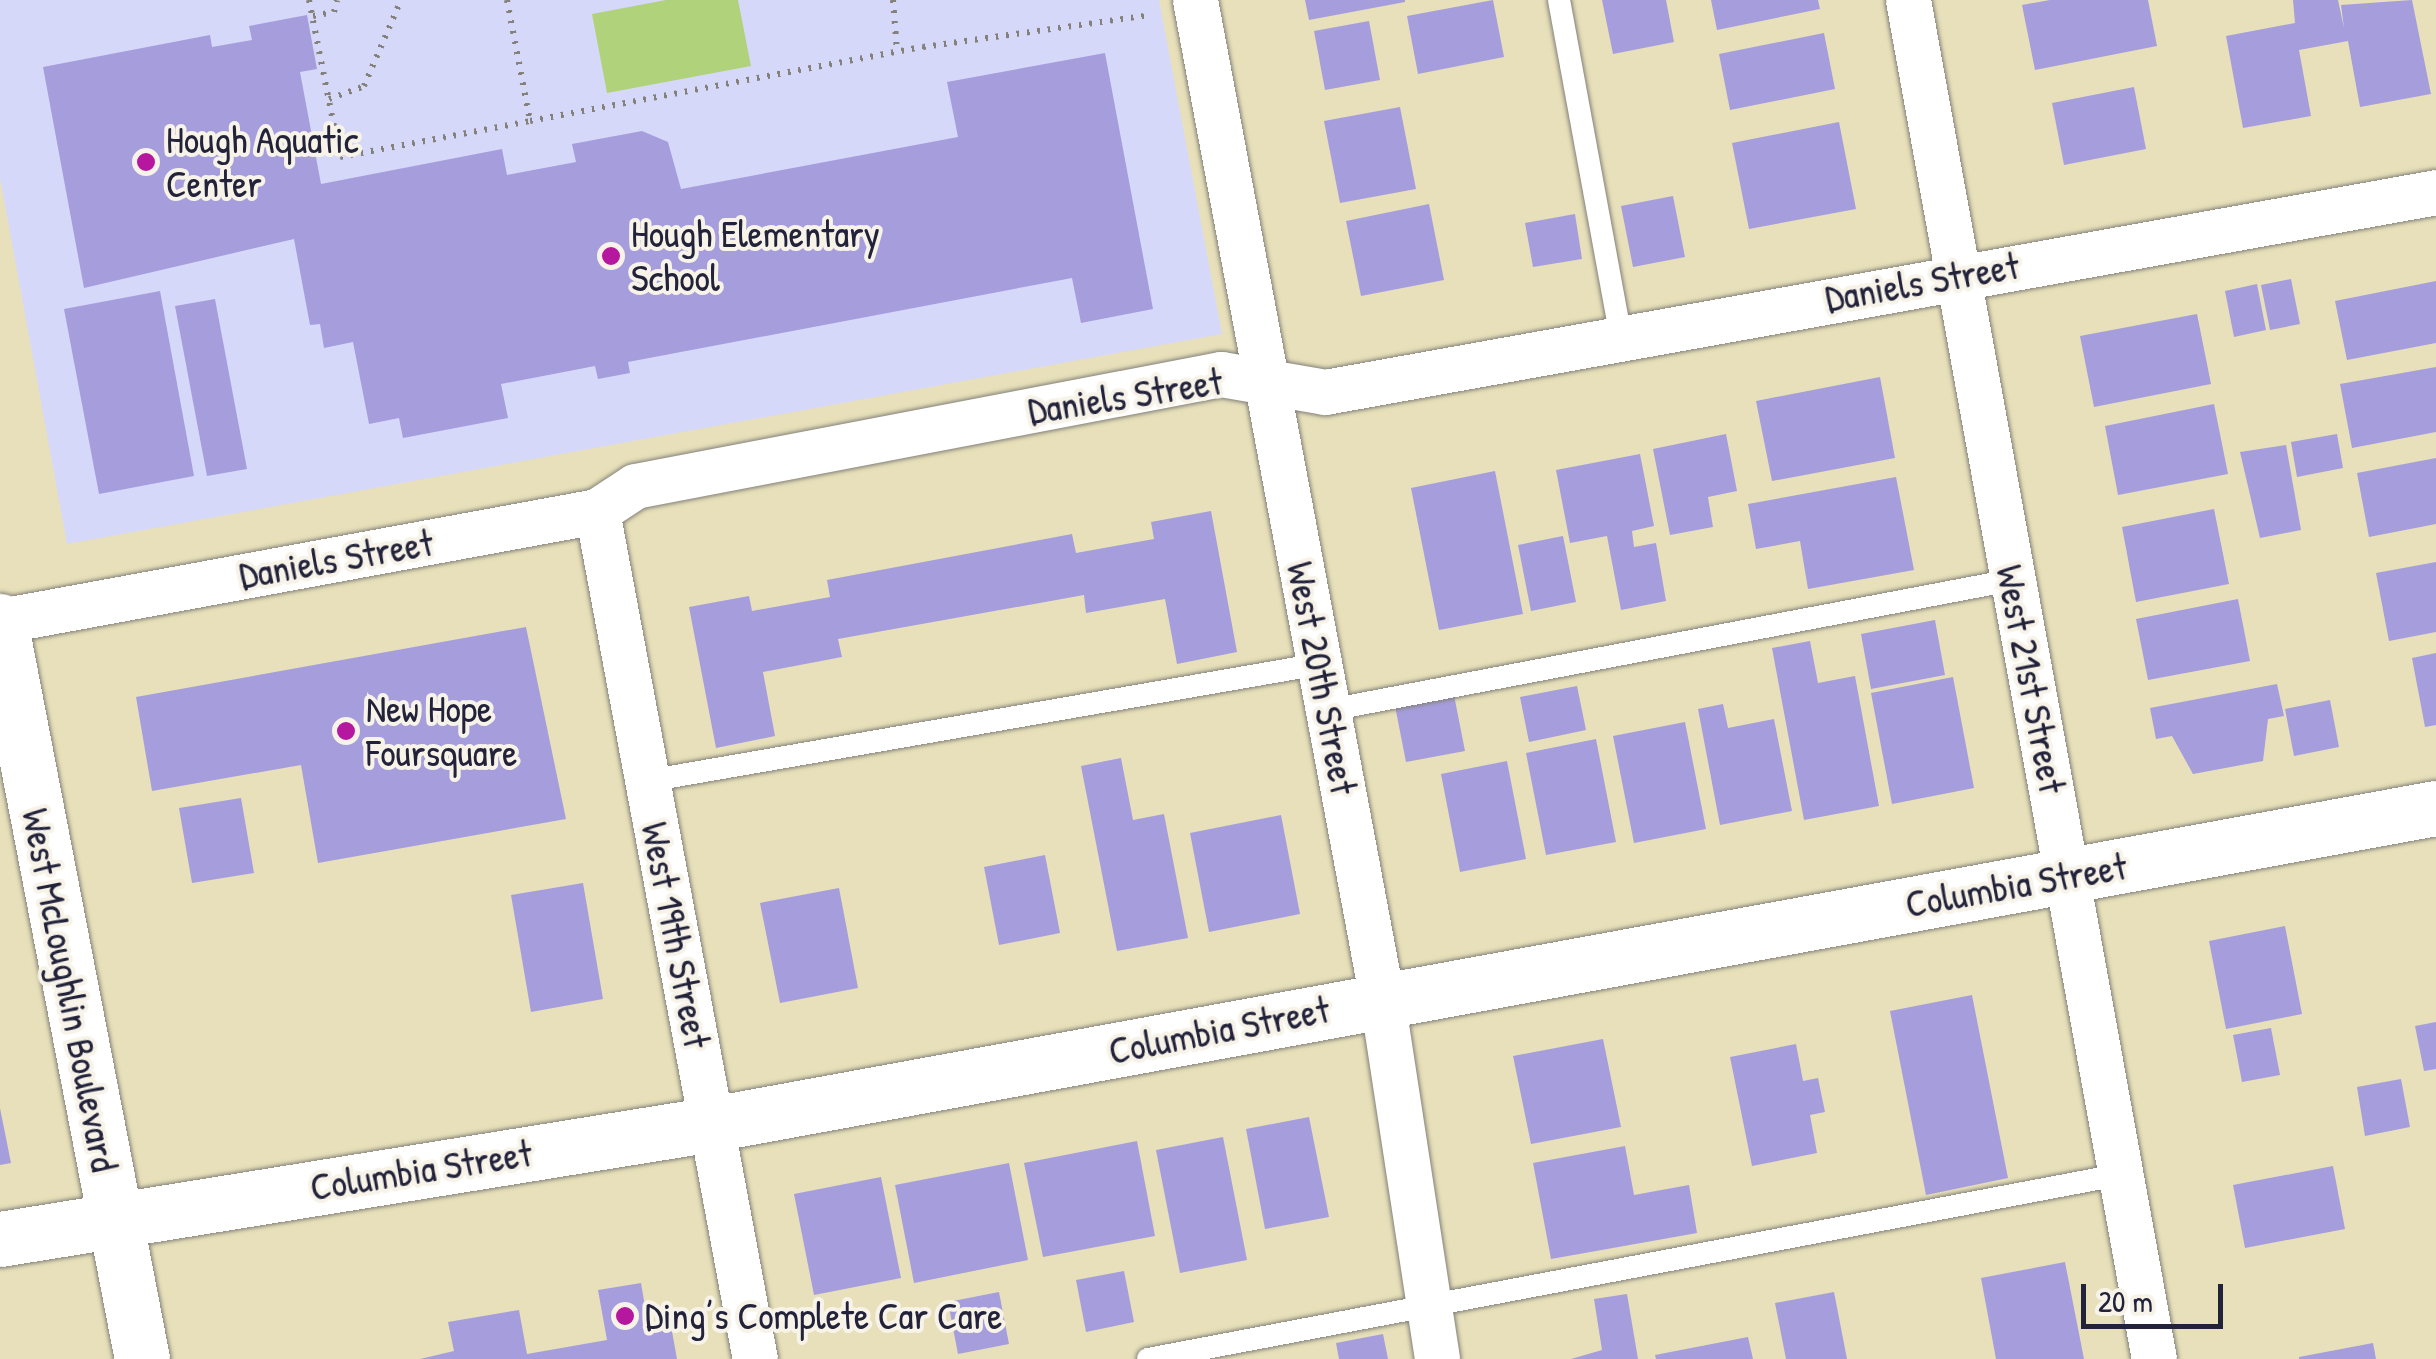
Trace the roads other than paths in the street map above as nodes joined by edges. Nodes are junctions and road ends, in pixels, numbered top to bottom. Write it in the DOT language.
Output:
graph roads {
  1 [pos="1560,0"];
  2 [pos="1908,0"];
  3 [pos="1175,7"];
  4 [pos="2436,192"];
  5 [pos="1956,274"];
  6 [pos="1621,338"];
  7 [pos="1267,383"];
  8 [pos="597,511"];
  9 [pos="2012,580"];
  10 [pos="0,621"];
  11 [pos="1320,664"];
  12 [pos="1328,710"];
  13 [pos="648,781"];
  14 [pos="2436,808"];
  15 [pos="2069,875"];
  16 [pos="1382,1000"];
  17 [pos="712,1124"];
  18 [pos="2123,1174"];
  19 [pos="115,1220"];
  20 [pos="0,1239"];
  21 [pos="1428,1307"];
  22 [pos="142,1359"];
  23 [pos="755,1359"];
  24 [pos="1148,1359"];
  25 [pos="1437,1359"];
  26 [pos="2154,1359"];
  1 -- 6 [label="lane"];
  2 -- 5 [label="street, West 21st Street"];
  3 -- 7 [label="street, West 20th Street"];
  4 -- 5 [label="street, Daniels Street"];
  5 -- 6 [label="street, Daniels Street"];
  5 -- 9 [label="street, West 21st Street"];
  6 -- 7 [label="street, Daniels Street"];
  7 -- 8 [label="street, Daniels Street"];
  7 -- 11 [label="street, West 20th Street"];
  8 -- 10 [label="street, Daniels Street"];
  8 -- 13 [label="street, West 19th Street"];
  9 -- 12 [label="lane"];
  9 -- 15 [label="street, West 21st Street"];
  10 -- 19 [label="street, West McLoughlin Boulevard"];
  11 -- 12 [label="street, West 20th Street"];
  11 -- 13 [label="lane"];
  12 -- 16 [label="street, West 20th Street"];
  13 -- 17 [label="street, West 19th Street"];
  14 -- 15 [label="street, Columbia Street"];
  15 -- 16 [label="street, Columbia Street"];
  15 -- 18 [label="street, West 21st Street"];
  16 -- 17 [label="street, Columbia Street"];
  16 -- 21 [label="street, West 20th Street"];
  17 -- 19 [label="street, Columbia Street"];
  17 -- 23 [label="street, West 19th Street"];
  18 -- 21 [label="lane"];
  18 -- 26 [label="street, West 21st Street"];
  19 -- 20 [label="street, Columbia Street"];
  19 -- 22 [label="street, West McLoughlin Boulevard"];
  21 -- 24 [label="lane"];
  21 -- 25 [label="street, West 20th Street"];
}
